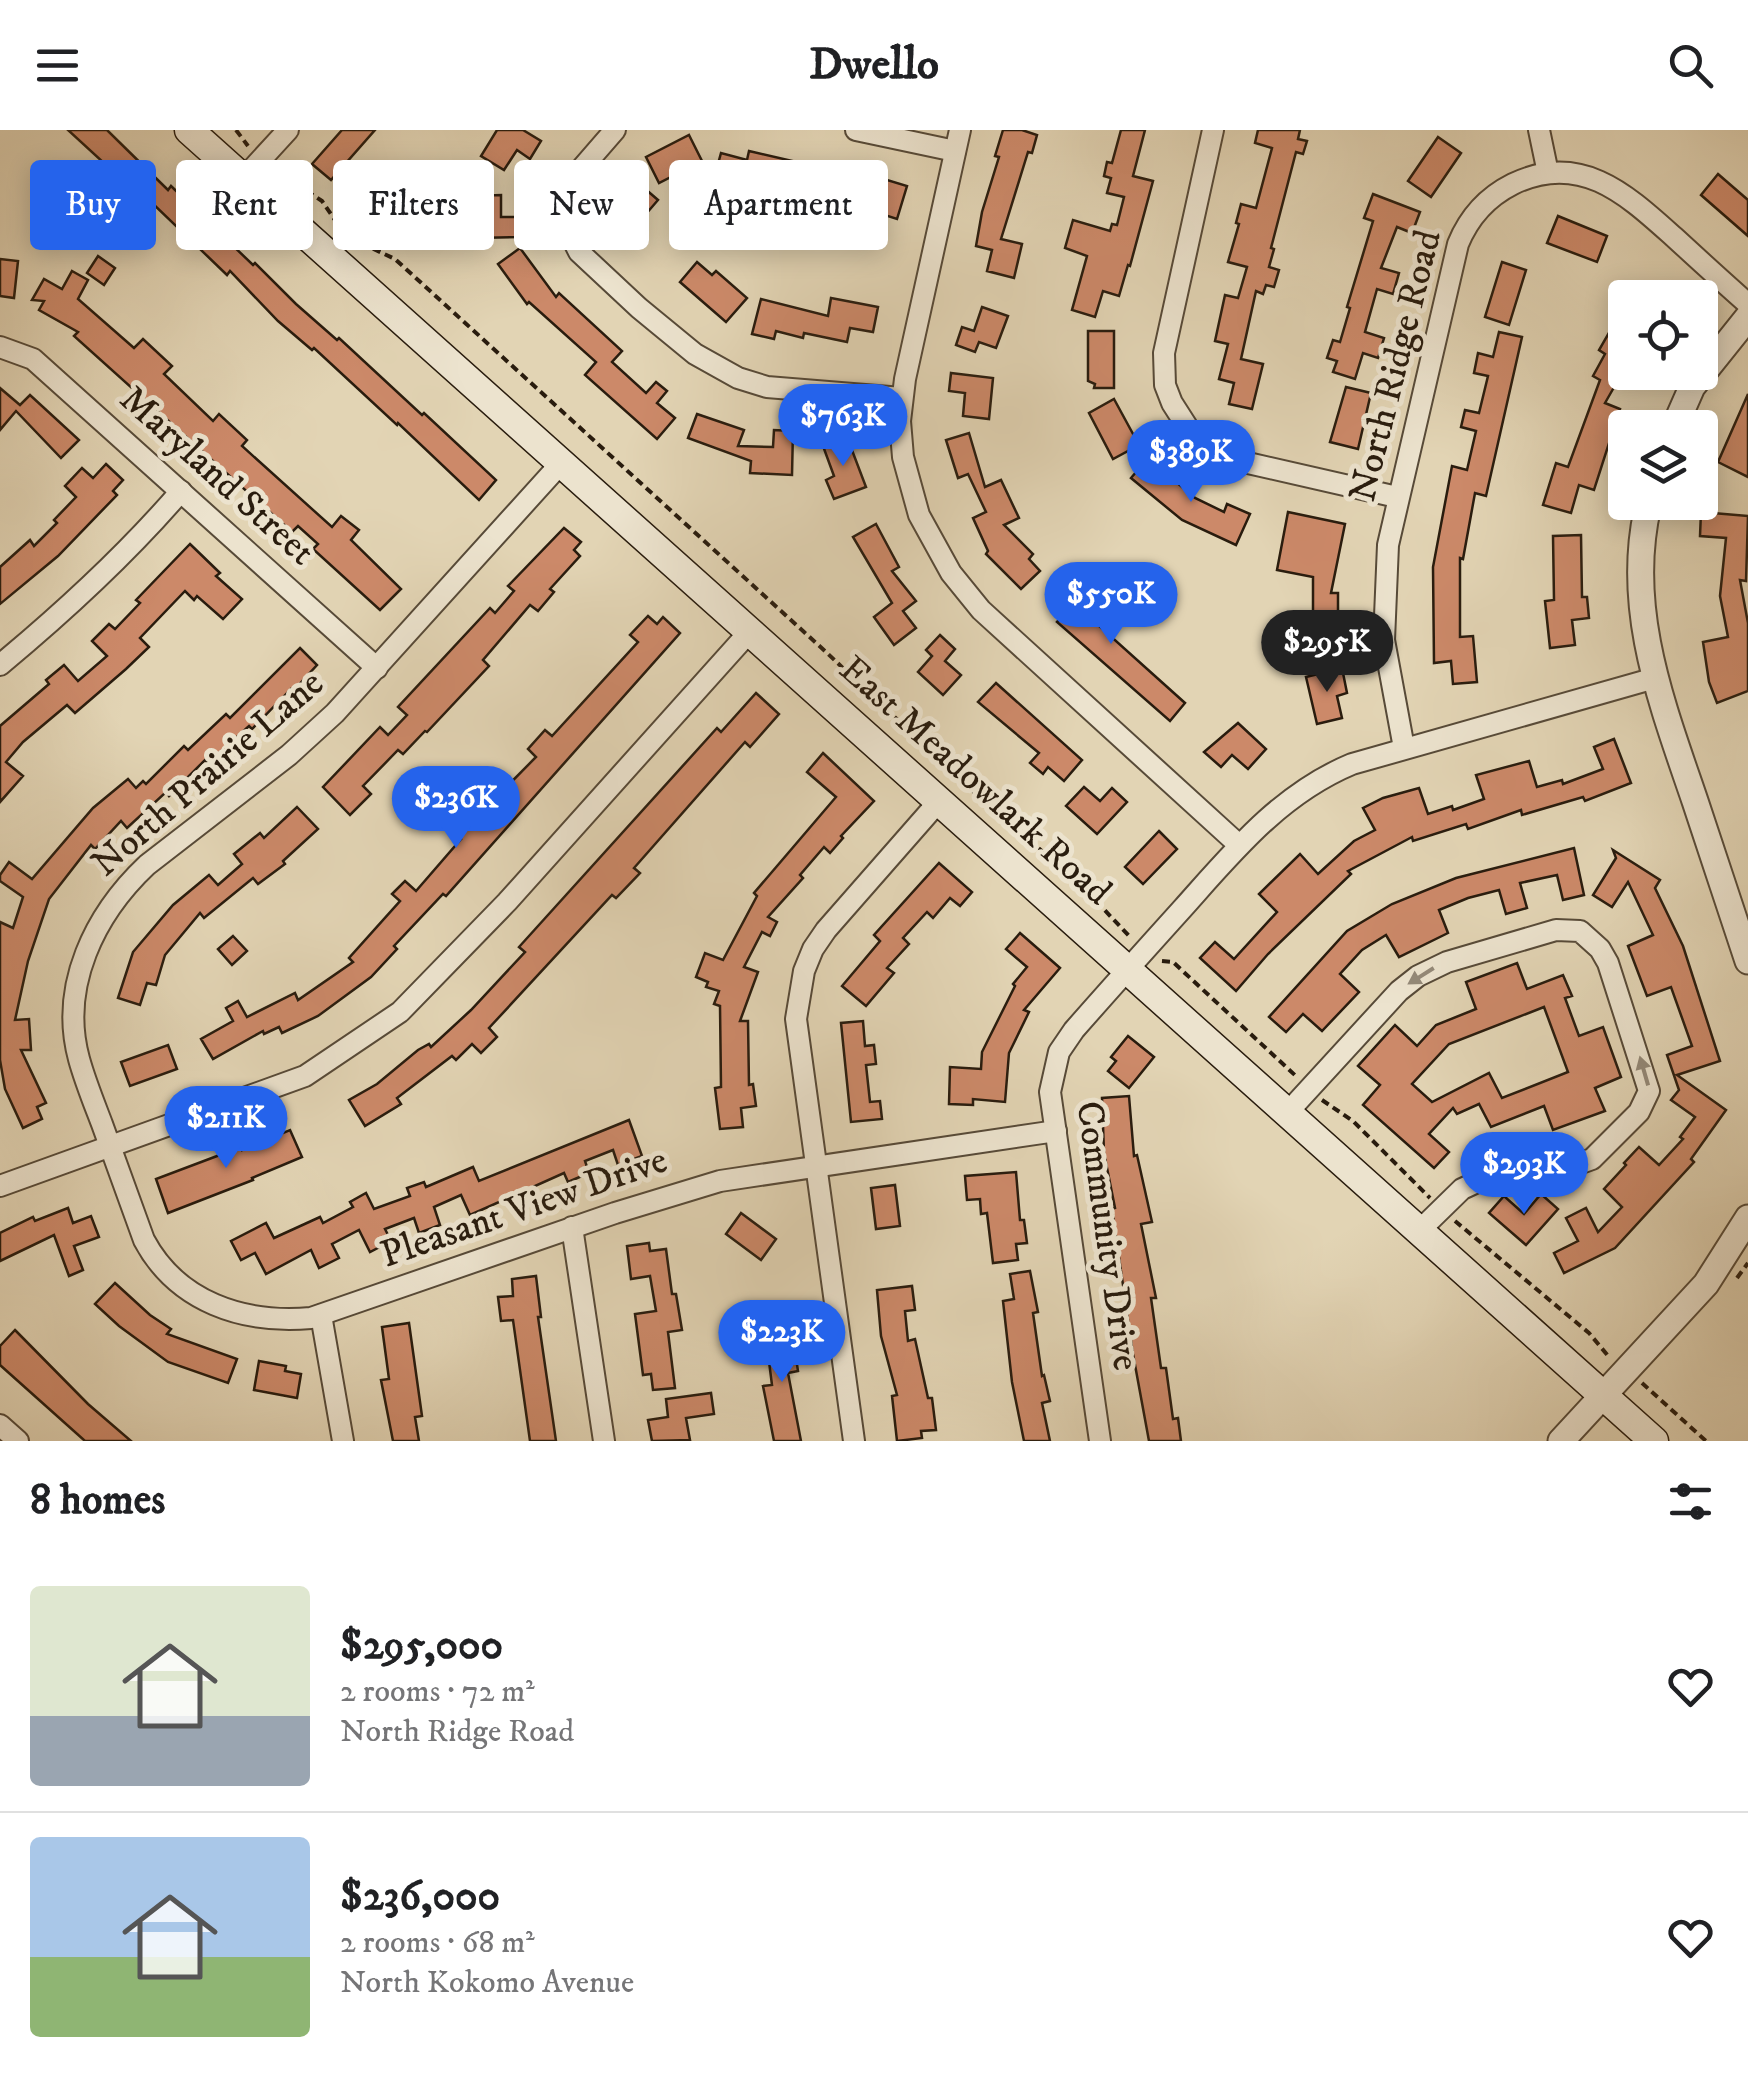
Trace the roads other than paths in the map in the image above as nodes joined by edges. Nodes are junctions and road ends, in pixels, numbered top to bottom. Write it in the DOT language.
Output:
graph roads {
  1 [pos="190,130"];
  2 [pos="288,130"];
  3 [pos="615,130"];
  4 [pos="856,130"];
  5 [pos="1213,130"];
  6 [pos="1539,130"];
  7 [pos="958,140"];
  8 [pos="224,160"];
  9 [pos="260,160"];
  10 [pos="1548,173"];
  11 [pos="313,239"];
  12 [pos="1748,304"];
  13 [pos="1748,316"];
  14 [pos="2,347"];
  15 [pos="902,398"];
  16 [pos="1682,410"];
  17 [pos="563,462"];
  18 [pos="181,492"];
  19 [pos="1397,497"];
  20 [pos="1645,520"];
  21 [pos="752,630"];
  22 [pos="0,664"];
  23 [pos="377,668"];
  24 [pos="1655,678"];
  25 [pos="1404,748"];
  26 [pos="940,800"];
  27 [pos="1239,845"];
  28 [pos="1748,959"];
  29 [pos="1128,969"];
  30 [pos="1288,1112"];
  31 [pos="1056,1131"];
  32 [pos="110,1146"];
  33 [pos="816,1166"];
  34 [pos="0,1186"];
  35 [pos="1748,1218"];
  36 [pos="572,1228"];
  37 [pos="1420,1230"];
  38 [pos="321,1315"];
  39 [pos="1603,1395"];
  40 [pos="0,1425"];
  41 [pos="18,1441"];
  42 [pos="343,1441"];
  43 [pos="604,1441"];
  44 [pos="854,1441"];
  45 [pos="1100,1441"];
  46 [pos="1561,1441"];
  47 [pos="1654,1441"];
  1 -- 8 [label="main road, East Meadowlark Road"];
  2 -- 9 [label="street"];
  3 -- 15 [label="street"];
  4 -- 7 [label="street"];
  5 -- 19 [label="street"];
  6 -- 10 [label="street"];
  7 -- 15 [label="street"];
  10 -- 12 [label="street, North Ridge Road"];
  10 -- 19 [label="street, North Ridge Road"];
  11 -- 17 [label="main road, East Meadowlark Road"];
  13 -- 16 [label="street"];
  14 -- 18 [label="street, Maryland Street"];
  15 -- 27 [label="street"];
  17 -- 21 [label="main road, East Meadowlark Road"];
  17 -- 23 [label="street, North Prairie Lane"];
  18 -- 22 [label="street"];
  18 -- 23 [label="street, Maryland Street"];
  19 -- 25 [label="street, North Ridge Road"];
  20 -- 24 [label="street"];
  21 -- 26 [label="main road, East Meadowlark Road"];
  21 -- 32 [label="street"];
  23 -- 32 [label="street, North Prairie Lane"];
  24 -- 25 [label="street, Community Drive"];
  24 -- 28 [label="street"];
  25 -- 27 [label="street, Community Drive"];
  26 -- 29 [label="main road, East Meadowlark Road"];
  26 -- 33 [label="street"];
  27 -- 29 [label="street, Community Drive"];
  29 -- 30 [label="main road, East Meadowlark Road"];
  29 -- 31 [label="street, Community Drive"];
  30 -- 37 [label="main road, East Meadowlark Road"];
  37 -- 30 [label="street, one-way"];
  31 -- 33 [label="street, Pleasant View Drive"];
  31 -- 45 [label="street, Community Drive"];
  32 -- 34 [label="street"];
  32 -- 38 [label="street, Pleasant View Drive"];
  33 -- 36 [label="street, Pleasant View Drive"];
  33 -- 44 [label="street"];
  35 -- 39 [label="street"];
  36 -- 38 [label="street, Pleasant View Drive"];
  36 -- 43 [label="street"];
  37 -- 39 [label="main road, East Meadowlark Road"];
  38 -- 42 [label="street"];
  39 -- 46 [label="street"];
  39 -- 47 [label="main road, East Meadowlark Road"];
  40 -- 41 [label="street"];
}
